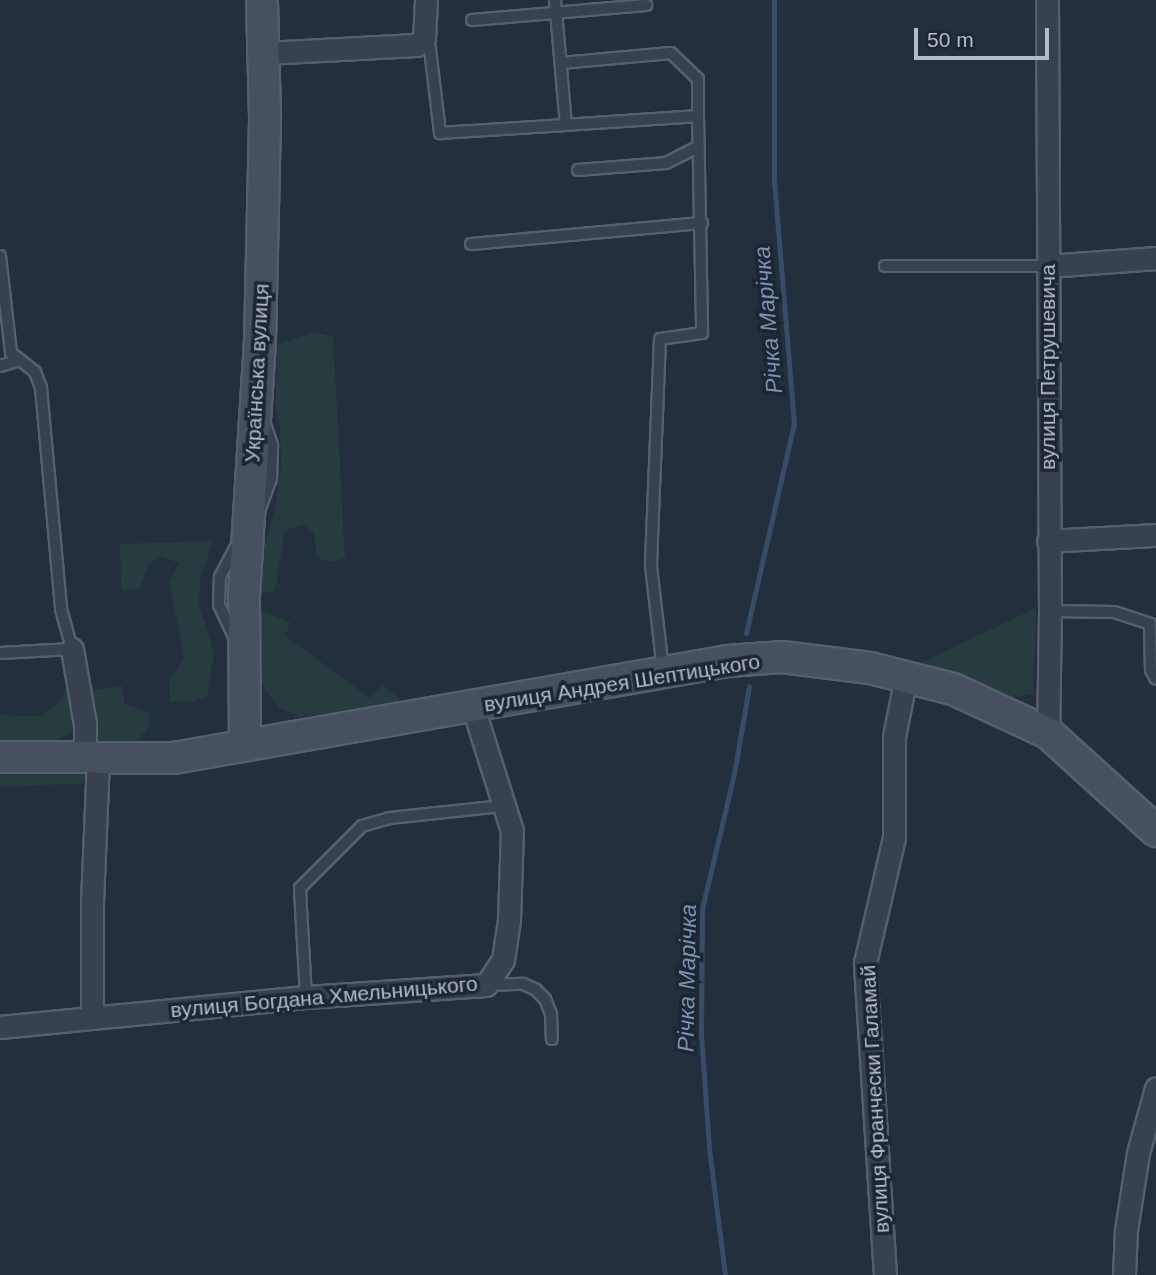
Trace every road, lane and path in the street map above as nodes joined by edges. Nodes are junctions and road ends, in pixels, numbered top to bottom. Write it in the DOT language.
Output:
graph roads {
  1 [pos="262,0"];
  2 [pos="426,0"];
  3 [pos="1047,0"];
  4 [pos="646,5"];
  5 [pos="556,6"];
  6 [pos="472,20"];
  7 [pos="424,39"];
  8 [pos="265,53"];
  9 [pos="561,63"];
  10 [pos="698,116"];
  11 [pos="566,125"];
  12 [pos="699,146"];
  13 [pos="578,170"];
  14 [pos="702,223"];
  15 [pos="471,244"];
  16 [pos="0,257"];
  17 [pos="1156,258"];
  18 [pos="885,265"];
  19 [pos="1048,266"];
  20 [pos="20,360"];
  21 [pos="0,366"];
  22 [pos="1156,535"];
  23 [pos="1048,541"];
  24 [pos="1050,611"];
  25 [pos="1152,636"];
  26 [pos="72,649"];
  27 [pos="0,653"];
  28 [pos="663,674"];
  29 [pos="906,676"];
  30 [pos="1156,679"];
  31 [pos="473,707"];
  32 [pos="1048,733"];
  33 [pos="245,745"];
  34 [pos="0,757"];
  35 [pos="91,758"];
  36 [pos="503,806"];
  37 [pos="1156,831"];
  38 [pos="486,985"];
  39 [pos="306,997"];
  40 [pos="93,1017"];
  41 [pos="0,1027"];
  42 [pos="552,1040"];
  43 [pos="1156,1088"];
  44 [pos="885,1275"];
  45 [pos="1124,1275"];
  1 -- 8 [label="street, Українська вулиця"];
  2 -- 7 [label="street"];
  3 -- 19 [label="street, вулиця Петрушевича"];
  4 -- 5 [label="lane"];
  5 -- 6 [label="lane"];
  5 -- 9 [label="lane"];
  7 -- 8 [label="street"];
  7 -- 11 [label="lane"];
  8 -- 33 [label="street, Українська вулиця"];
  9 -- 10 [label="lane"];
  9 -- 11 [label="lane"];
  10 -- 11 [label="lane"];
  10 -- 12 [label="lane"];
  12 -- 13 [label="lane"];
  12 -- 14 [label="lane"];
  14 -- 15 [label="lane"];
  14 -- 28 [label="lane"];
  16 -- 20 [label="lane"];
  17 -- 19 [label="street"];
  18 -- 19 [label="lane"];
  19 -- 23 [label="street, вулиця Петрушевича"];
  20 -- 21 [label="lane"];
  20 -- 26 [label="lane"];
  22 -- 23 [label="street"];
  23 -- 24 [label="street, вулиця Петрушевича"];
  24 -- 25 [label="lane"];
  24 -- 32 [label="street, вулиця Петрушевича"];
  25 -- 30 [label="lane"];
  26 -- 27 [label="lane"];
  26 -- 35 [label="street"];
  28 -- 29 [label="street, вулиця Андрея Шептицького"];
  28 -- 31 [label="street, вулиця Андрея Шептицького"];
  29 -- 32 [label="street, вулиця Андрея Шептицького"];
  29 -- 44 [label="street, вулиця Франчески Галамай"];
  31 -- 33 [label="street, вулиця Андрея Шептицького"];
  31 -- 36 [label="street, вулиця Богдана Хмельницького"];
  32 -- 37 [label="street, вулиця Андрея Шептицького"];
  33 -- 35 [label="street, вулиця Андрея Шептицького"];
  34 -- 35 [label="street, вулиця Андрея Шептицького"];
  35 -- 40 [label="street"];
  36 -- 38 [label="street, вулиця Богдана Хмельницького"];
  36 -- 39 [label="lane"];
  38 -- 39 [label="street, вулиця Богдана Хмельницького"];
  38 -- 42 [label="lane"];
  39 -- 40 [label="street, вулиця Богдана Хмельницького"];
  40 -- 41 [label="street, вулиця Богдана Хмельницького"];
  43 -- 45 [label="street"];
}
